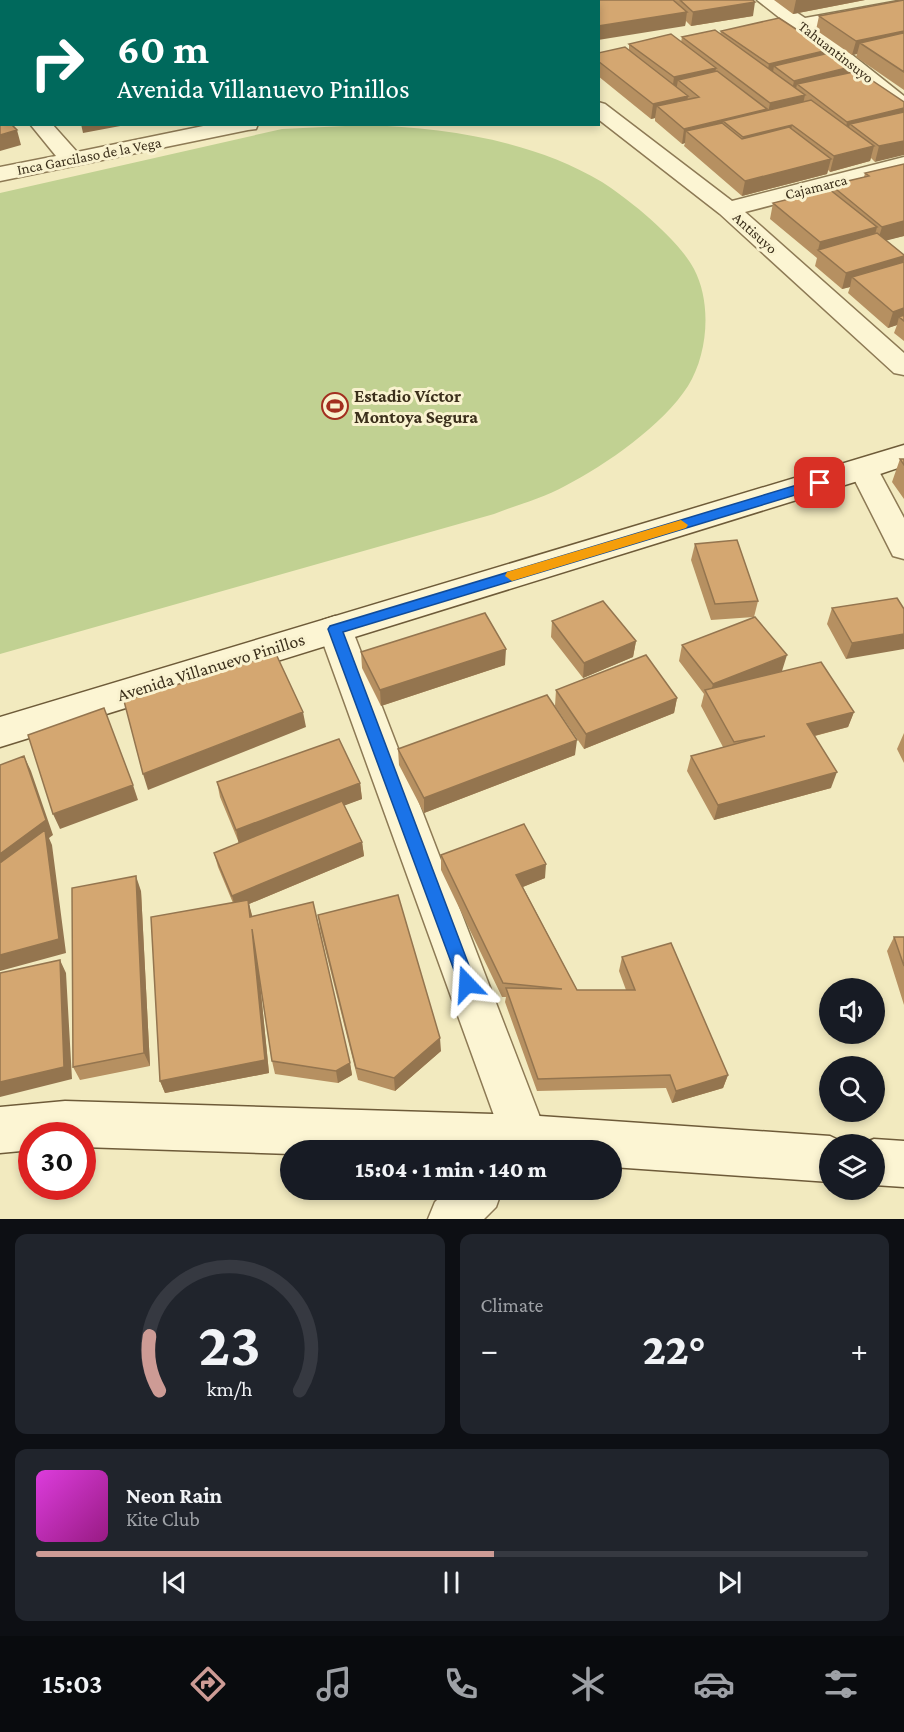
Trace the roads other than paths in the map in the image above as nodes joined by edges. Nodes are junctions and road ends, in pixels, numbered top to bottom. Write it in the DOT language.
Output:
graph roads {
  1 [pos="766,0"];
  2 [pos="904,6"];
  3 [pos="802,25"];
  4 [pos="734,36"];
  5 [pos="904,106"];
  6 [pos="600,110"];
  7 [pos="42,126"];
  8 [pos="238,126"];
  9 [pos="70,158"];
  10 [pos="904,164"];
  11 [pos="0,174"];
  12 [pos="728,209"];
  13 [pos="904,367"];
  14 [pos="904,455"];
  15 [pos="864,469"];
  16 [pos="904,548"];
  17 [pos="335,629"];
  18 [pos="0,732"];
  19 [pos="0,1130"];
  20 [pos="429,1140"];
  21 [pos="519,1140"];
  22 [pos="622,1149"];
  23 [pos="819,1158"];
  24 [pos="885,1163"];
  25 [pos="904,1164"];
  26 [pos="470,1200"];
  27 [pos="452,1219"];
  1 -- 3 [label="street, Tahuantinsuyo"];
  2 -- 3 [label="street"];
  3 -- 4 [label="street"];
  3 -- 5 [label="street, Tahuantinsuyo"];
  6 -- 12 [label="street, Antisuyo"];
  7 -- 9 [label="street"];
  8 -- 9 [label="street, Inca Garcilaso de la Vega"];
  9 -- 11 [label="street, Inca Garcilaso de la Vega"];
  10 -- 12 [label="street, Cajamarca"];
  12 -- 13 [label="street, Antisuyo"];
  14 -- 15 [label="street, Avenida Villanuevo Pinillos"];
  15 -- 16 [label="street"];
  15 -- 17 [label="street, Avenida Villanuevo Pinillos"];
  17 -- 18 [label="street, Avenida Villanuevo Pinillos"];
  17 -- 21 [label="street"];
  19 -- 20 [label="street"];
  22 -- 23 [label="street"];
  24 -- 25 [label="street"];
  26 -- 27 [label="street"];
}
